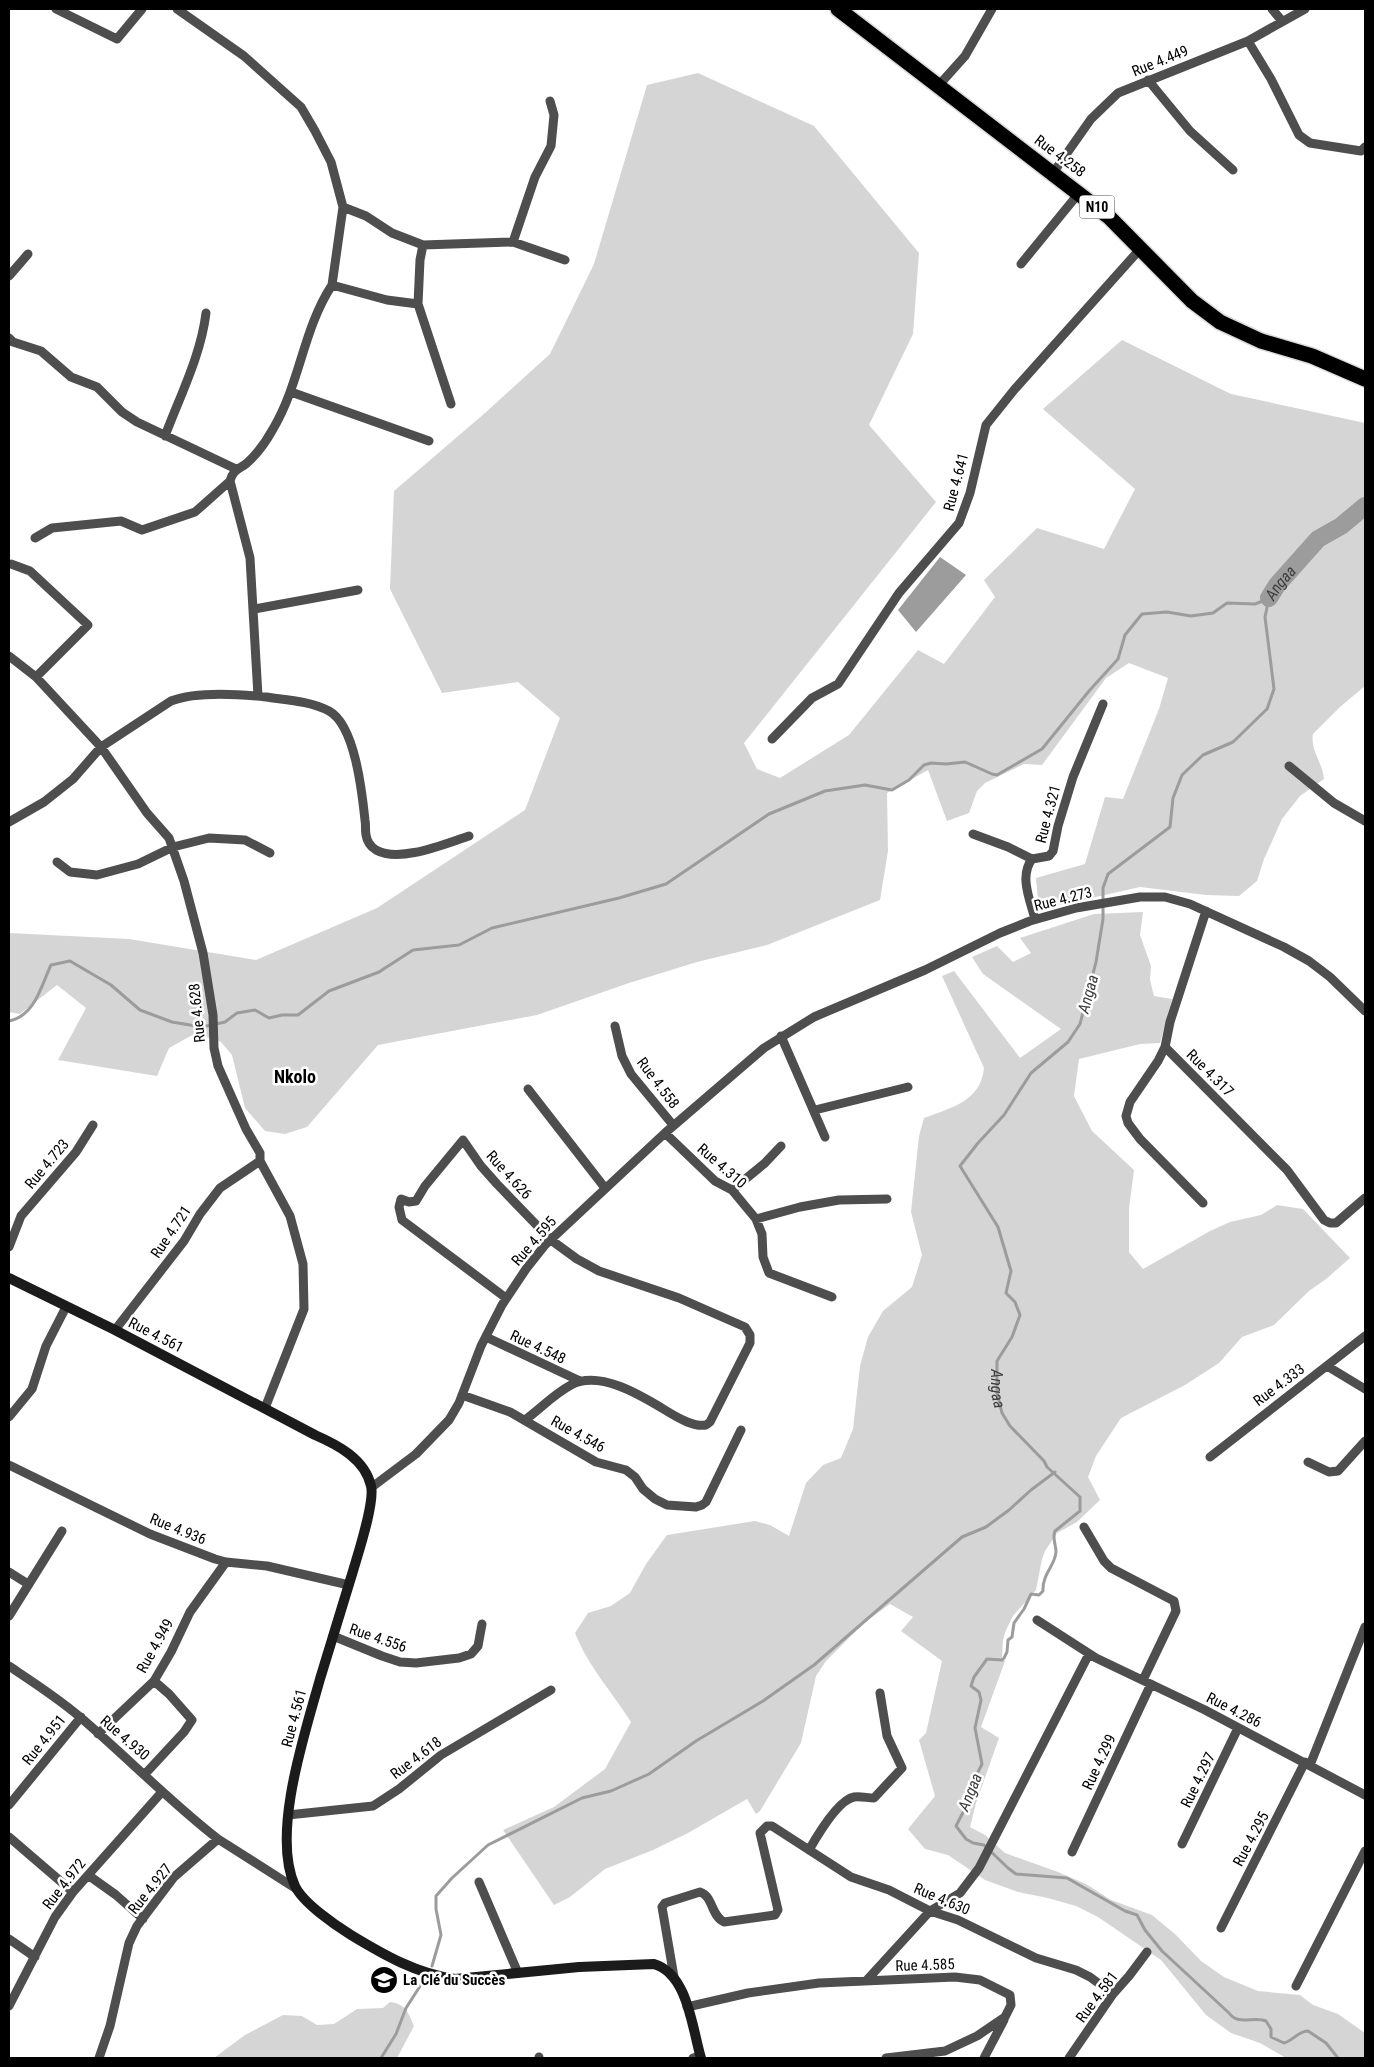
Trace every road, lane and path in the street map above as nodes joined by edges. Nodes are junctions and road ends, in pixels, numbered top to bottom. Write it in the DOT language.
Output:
graph roads {
  1 [pos="56,9"];
  2 [pos="142,9"];
  3 [pos="177,9"];
  4 [pos="838,9"];
  5 [pos="992,9"];
  6 [pos="1272,9"];
  7 [pos="1305,9"];
  8 [pos="1282,21"];
  9 [pos="1248,41"];
  10 [pos="1148,80"];
  11 [pos="939,85"];
  12 [pos="550,101"];
  13 [pos="1365,147"];
  14 [pos="1233,170"];
  15 [pos="1053,173"];
  16 [pos="1079,192"];
  17 [pos="342,207"];
  18 [pos="513,242"];
  19 [pos="423,245"];
  20 [pos="1141,248"];
  21 [pos="28,254"];
  22 [pos="565,260"];
  23 [pos="1021,264"];
  24 [pos="9,276"];
  25 [pos="332,285"];
  26 [pos="418,304"];
  27 [pos="206,313"];
  28 [pos="9,338"];
  29 [pos="1365,379"];
  30 [pos="290,392"];
  31 [pos="451,404"];
  32 [pos="165,436"];
  33 [pos="429,441"];
  34 [pos="236,469"];
  35 [pos="230,481"];
  36 [pos="35,538"];
  37 [pos="11,564"];
  38 [pos="358,590"];
  39 [pos="254,609"];
  40 [pos="9,656"];
  41 [pos="36,677"];
  42 [pos="258,696"];
  43 [pos="1103,704"];
  44 [pos="772,739"];
  45 [pos="102,747"];
  46 [pos="1288,766"];
  47 [pos="1365,821"];
  48 [pos="9,822"];
  49 [pos="973,834"];
  50 [pos="468,836"];
  51 [pos="173,847"];
  52 [pos="270,853"];
  53 [pos="1032,858"];
  54 [pos="57,862"];
  55 [pos="1206,911"];
  56 [pos="1035,919"];
  57 [pos="1365,1010"];
  58 [pos="615,1026"];
  59 [pos="781,1036"];
  60 [pos="1166,1047"];
  61 [pos="764,1048"];
  62 [pos="908,1087"];
  63 [pos="528,1089"];
  64 [pos="815,1110"];
  65 [pos="93,1124"];
  66 [pos="673,1126"];
  67 [pos="665,1133"];
  68 [pos="825,1137"];
  69 [pos="781,1146"];
  70 [pos="260,1161"];
  71 [pos="605,1188"];
  72 [pos="732,1190"];
  73 [pos="1365,1198"];
  74 [pos="887,1199"];
  75 [pos="1203,1203"];
  76 [pos="756,1220"];
  77 [pos="550,1240"];
  78 [pos="9,1247"];
  79 [pos="9,1278"];
  80 [pos="832,1297"];
  81 [pos="506,1298"];
  82 [pos="66,1307"];
  83 [pos="115,1330"];
  84 [pos="750,1335"];
  85 [pos="1365,1336"];
  86 [pos="486,1337"];
  87 [pos="1327,1366"];
  88 [pos="580,1381"];
  89 [pos="1365,1389"];
  90 [pos="462,1395"];
  91 [pos="265,1408"];
  92 [pos="9,1417"];
  93 [pos="525,1420"];
  94 [pos="741,1430"];
  95 [pos="1365,1441"];
  96 [pos="1210,1457"];
  97 [pos="1308,1462"];
  98 [pos="9,1465"];
  99 [pos="372,1487"];
  100 [pos="1084,1527"];
  101 [pos="62,1531"];
  102 [pos="226,1562"];
  103 [pos="9,1572"];
  104 [pos="28,1584"];
  105 [pos="349,1584"];
  106 [pos="9,1616"];
  107 [pos="1038,1620"];
  108 [pos="482,1624"];
  109 [pos="1365,1627"];
  110 [pos="333,1636"];
  111 [pos="1089,1654"];
  112 [pos="9,1666"];
  113 [pos="154,1681"];
  114 [pos="1147,1682"];
  115 [pos="551,1690"];
  116 [pos="880,1693"];
  117 [pos="81,1717"];
  118 [pos="1238,1728"];
  119 [pos="98,1734"];
  120 [pos="1308,1764"];
  121 [pos="145,1774"];
  122 [pos="162,1793"];
  123 [pos="1365,1795"];
  124 [pos="9,1804"];
  125 [pos="288,1815"];
  126 [pos="9,1837"];
  127 [pos="218,1839"];
  128 [pos="1182,1844"];
  129 [pos="808,1850"];
  130 [pos="1365,1851"];
  131 [pos="1072,1852"];
  132 [pos="88,1875"];
  133 [pos="479,1882"];
  134 [pos="296,1888"];
  135 [pos="73,1892"];
  136 [pos="930,1911"];
  137 [pos="143,1919"];
  138 [pos="1221,1928"];
  139 [pos="9,1939"];
  140 [pos="1147,1952"];
  141 [pos="35,1956"];
  142 [pos="518,1973"];
  143 [pos="674,1978"];
  144 [pos="866,1982"];
  145 [pos="1296,1986"];
  146 [pos="1113,1994"];
  147 [pos="9,2006"];
  148 [pos="687,2007"];
  149 [pos="1005,2017"];
  150 [pos="99,2058"];
  151 [pos="698,2058"];
  152 [pos="886,2058"];
  153 [pos="984,2058"];
  154 [pos="1069,2058"];
  1 -- 2 [label="street"];
  3 -- 17 [label="street"];
  4 -- 11 [label="highway, Rue 4.258 / N10"];
  5 -- 11 [label="street"];
  6 -- 8 [label="street"];
  7 -- 8 [label="street, Rue 4.449"];
  8 -- 9 [label="street, Rue 4.449"];
  9 -- 10 [label="street, Rue 4.449"];
  9 -- 13 [label="street"];
  10 -- 14 [label="street"];
  10 -- 15 [label="street, Rue 4.449"];
  11 -- 15 [label="highway, Rue 4.258 / N10"];
  12 -- 18 [label="street"];
  15 -- 16 [label="highway, Rue 4.258 / N10"];
  16 -- 20 [label="highway, Rue 4.258 / N10"];
  16 -- 23 [label="street"];
  17 -- 19 [label="street"];
  17 -- 25 [label="street"];
  18 -- 19 [label="street"];
  18 -- 22 [label="street"];
  19 -- 26 [label="street"];
  20 -- 29 [label="highway, Rue 4.258 / N10"];
  20 -- 44 [label="street, Rue 4.641"];
  21 -- 24 [label="street"];
  25 -- 26 [label="street"];
  25 -- 30 [label="street"];
  26 -- 31 [label="street"];
  27 -- 32 [label="street"];
  28 -- 32 [label="street"];
  30 -- 33 [label="street"];
  30 -- 34 [label="street"];
  32 -- 34 [label="street"];
  34 -- 35 [label="street"];
  35 -- 36 [label="street"];
  35 -- 39 [label="street"];
  37 -- 41 [label="street"];
  38 -- 39 [label="street"];
  39 -- 42 [label="street"];
  40 -- 41 [label="street, Rue 4.628"];
  41 -- 45 [label="street, Rue 4.628"];
  42 -- 45 [label="street"];
  42 -- 50 [label="street"];
  43 -- 53 [label="street, Rue 4.321"];
  45 -- 48 [label="street"];
  45 -- 51 [label="street, Rue 4.628"];
  46 -- 47 [label="street"];
  49 -- 53 [label="street"];
  51 -- 52 [label="street"];
  51 -- 54 [label="street"];
  51 -- 70 [label="street, Rue 4.628"];
  53 -- 56 [label="street, Rue 4.321"];
  55 -- 56 [label="street, Rue 4.273"];
  55 -- 57 [label="street, Rue 4.273"];
  55 -- 60 [label="street, Rue 4.317"];
  56 -- 59 [label="street, Rue 4.273"];
  58 -- 66 [label="street, Rue 4.558"];
  59 -- 61 [label="street, Rue 4.273"];
  59 -- 64 [label="street"];
  60 -- 73 [label="street, Rue 4.317"];
  60 -- 75 [label="street"];
  61 -- 66 [label="street, Rue 4.595"];
  62 -- 64 [label="street"];
  63 -- 71 [label="street"];
  64 -- 68 [label="street"];
  65 -- 78 [label="street, Rue 4.723"];
  66 -- 67 [label="street, Rue 4.595"];
  67 -- 71 [label="street, Rue 4.595"];
  67 -- 72 [label="street, Rue 4.310"];
  69 -- 72 [label="street"];
  70 -- 83 [label="street, Rue 4.721"];
  70 -- 91 [label="street, Rue 4.628"];
  71 -- 77 [label="street, Rue 4.595"];
  72 -- 76 [label="street, Rue 4.310"];
  74 -- 76 [label="street"];
  76 -- 80 [label="street, Rue 4.310"];
  77 -- 81 [label="street, Rue 4.595"];
  77 -- 81 [label="street, Rue 4.626"];
  77 -- 84 [label="street, Rue 4.626"];
  79 -- 82 [label="main road, Rue 4.561"];
  81 -- 86 [label="street, Rue 4.595"];
  82 -- 83 [label="main road, Rue 4.561"];
  82 -- 92 [label="street"];
  83 -- 91 [label="main road, Rue 4.561"];
  84 -- 88 [label="street, Rue 4.548"];
  85 -- 87 [label="street, Rue 4.333"];
  86 -- 88 [label="street, Rue 4.548"];
  86 -- 90 [label="street, Rue 4.595"];
  87 -- 89 [label="street"];
  87 -- 96 [label="street, Rue 4.333"];
  88 -- 93 [label="street"];
  90 -- 93 [label="street, Rue 4.546"];
  90 -- 99 [label="street, Rue 4.595"];
  91 -- 99 [label="main road, Rue 4.561"];
  93 -- 94 [label="street, Rue 4.546"];
  95 -- 97 [label="street"];
  98 -- 102 [label="street, Rue 4.936"];
  99 -- 105 [label="main road, Rue 4.561"];
  100 -- 114 [label="street, Rue 4.299"];
  101 -- 104 [label="street"];
  102 -- 105 [label="street, Rue 4.936"];
  102 -- 113 [label="street, Rue 4.949"];
  103 -- 104 [label="street"];
  104 -- 106 [label="street"];
  105 -- 110 [label="main road, Rue 4.561"];
  107 -- 111 [label="street, Rue 4.286"];
  108 -- 110 [label="street, Rue 4.556"];
  109 -- 120 [label="street, Rue 4.295"];
  110 -- 125 [label="main road, Rue 4.561"];
  111 -- 114 [label="street, Rue 4.286"];
  111 -- 136 [label="street"];
  112 -- 117 [label="street, Rue 4.930"];
  113 -- 119 [label="street, Rue 4.949"];
  113 -- 121 [label="street"];
  114 -- 118 [label="street, Rue 4.286"];
  114 -- 131 [label="street, Rue 4.299"];
  115 -- 125 [label="street, Rue 4.618"];
  116 -- 129 [label="street"];
  117 -- 119 [label="street, Rue 4.930"];
  117 -- 124 [label="street, Rue 4.951"];
  118 -- 120 [label="street, Rue 4.286"];
  118 -- 128 [label="street, Rue 4.297"];
  119 -- 121 [label="street, Rue 4.930"];
  120 -- 123 [label="street, Rue 4.286"];
  120 -- 138 [label="street, Rue 4.295"];
  121 -- 122 [label="street, Rue 4.930"];
  122 -- 127 [label="street, Rue 4.930"];
  122 -- 132 [label="street, Rue 4.972"];
  125 -- 134 [label="main road, Rue 4.561"];
  126 -- 135 [label="street"];
  127 -- 134 [label="street"];
  127 -- 137 [label="street, Rue 4.927"];
  129 -- 136 [label="street, Rue 4.630"];
  129 -- 143 [label="street, Rue 4.630"];
  130 -- 145 [label="street"];
  132 -- 135 [label="street, Rue 4.972"];
  132 -- 137 [label="street"];
  133 -- 142 [label="street"];
  134 -- 142 [label="main road, Rue 4.561"];
  135 -- 141 [label="street, Rue 4.972"];
  136 -- 144 [label="street"];
  136 -- 146 [label="street, Rue 4.630"];
  137 -- 150 [label="street, Rue 4.927"];
  139 -- 141 [label="street"];
  140 -- 146 [label="street, Rue 4.581"];
  141 -- 147 [label="street, Rue 4.972"];
  142 -- 143 [label="main road, Rue 4.561"];
  143 -- 148 [label="main road, Rue 4.561"];
  144 -- 148 [label="street, Rue 4.585"];
  144 -- 149 [label="street, Rue 4.585"];
  146 -- 154 [label="street, Rue 4.581"];
  148 -- 151 [label="main road, Rue 4.561"];
  149 -- 152 [label="street"];
  149 -- 153 [label="street"];
}
